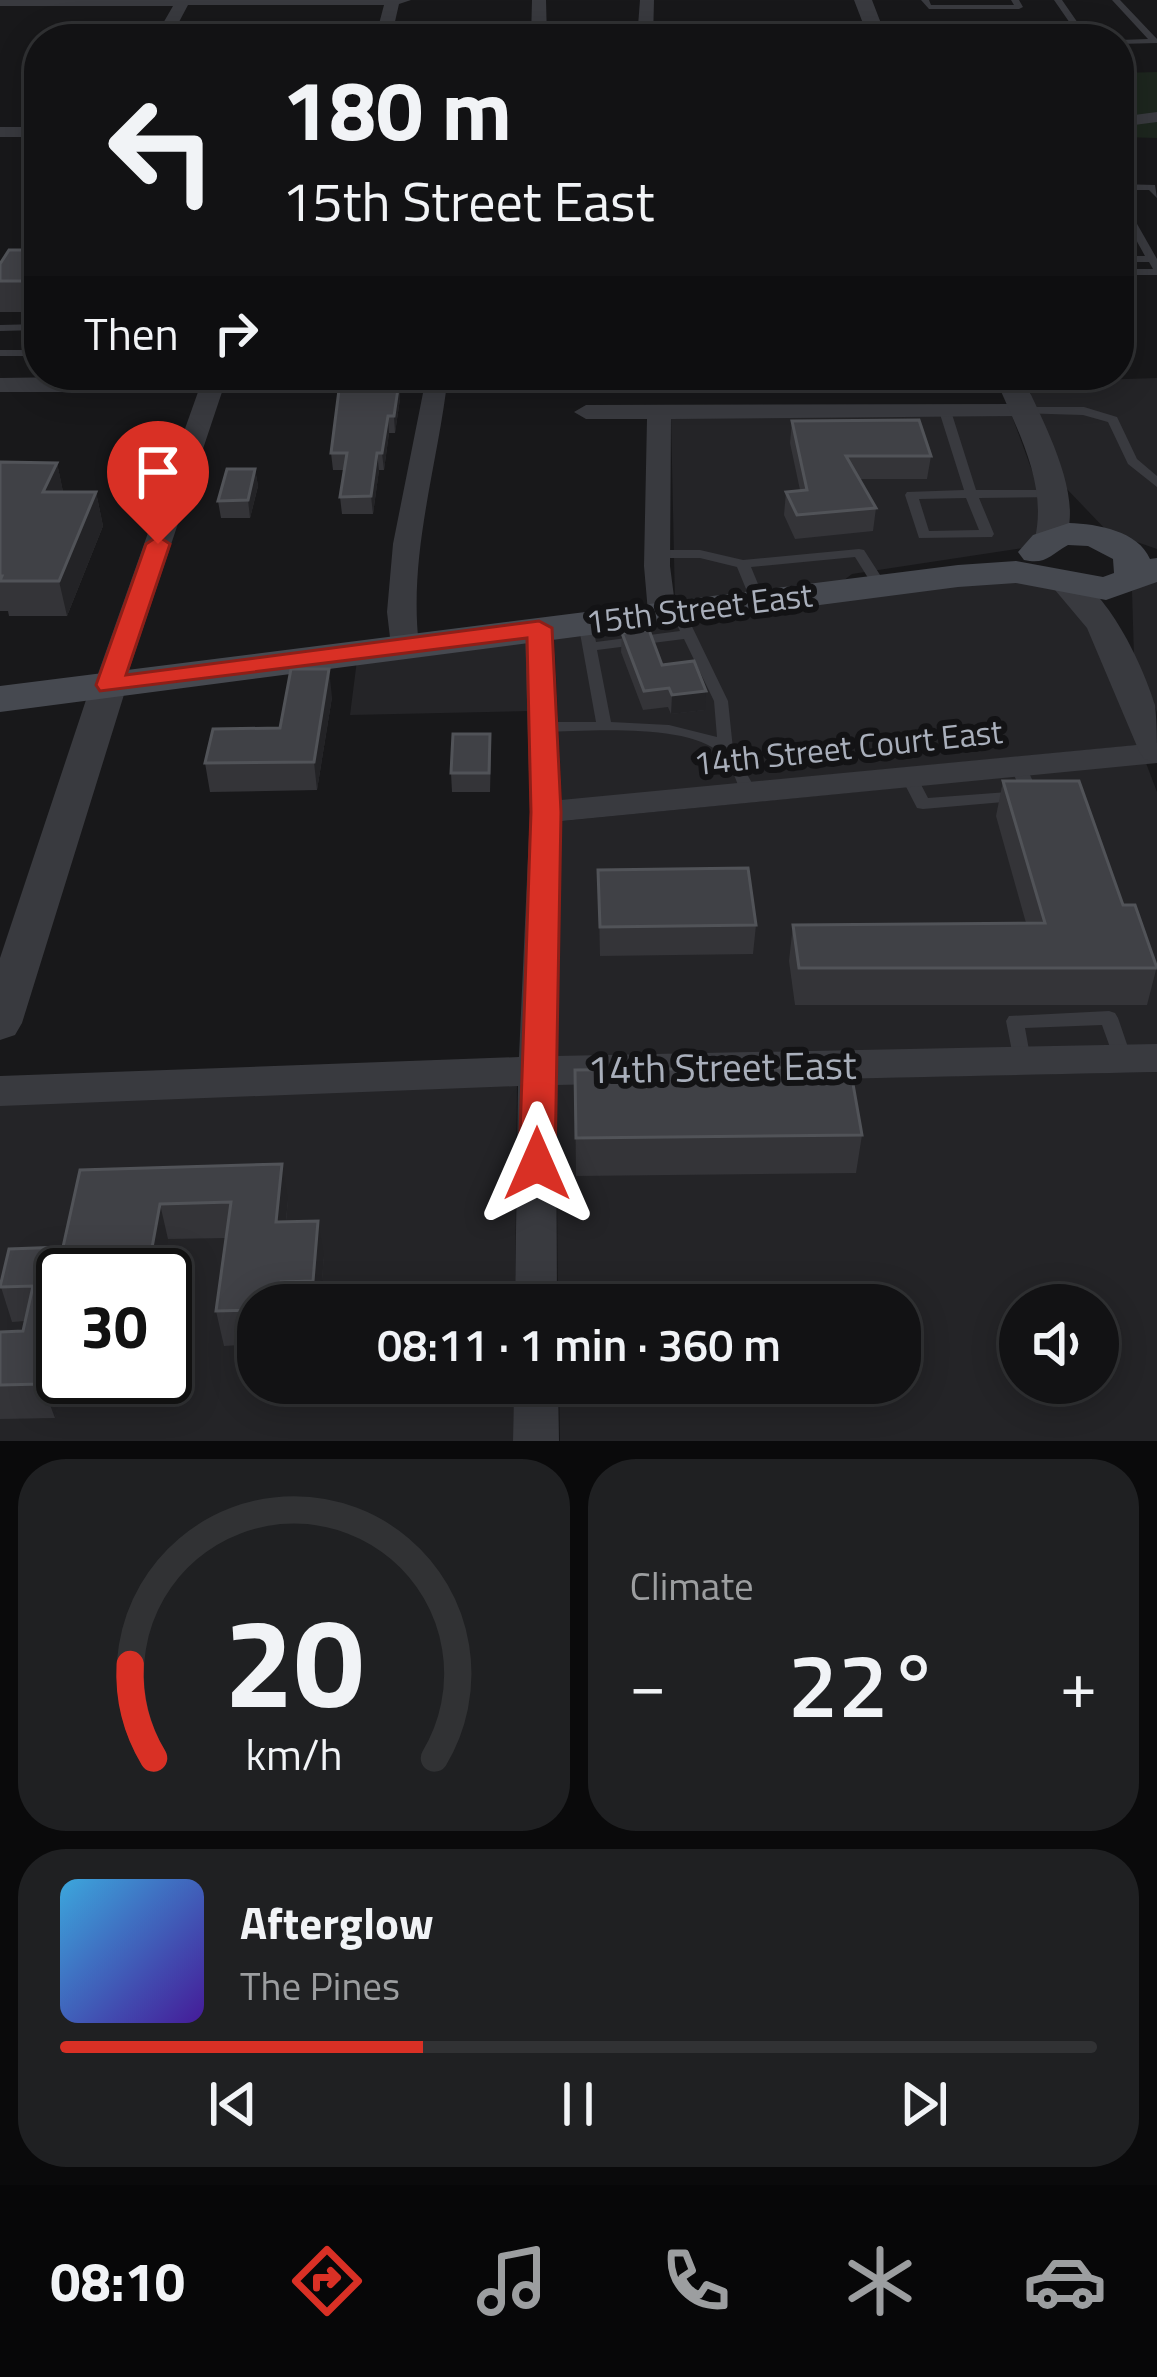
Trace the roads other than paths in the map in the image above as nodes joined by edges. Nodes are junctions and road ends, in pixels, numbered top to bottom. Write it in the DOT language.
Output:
graph roads {
  1 [pos="231,0"];
  2 [pos="393,0"];
  3 [pos="404,0"];
  4 [pos="925,0"];
  5 [pos="1015,0"];
  6 [pos="1117,0"];
  7 [pos="51,1"];
  8 [pos="183,1"];
  9 [pos="0,2"];
  10 [pos="1134,42"];
  11 [pos="1134,228"];
  12 [pos="1155,266"];
  13 [pos="212,390"];
  14 [pos="434,390"];
  15 [pos="1014,390"];
  16 [pos="945,411"];
  17 [pos="1022,411"];
  18 [pos="586,412"];
  19 [pos="659,412"];
  20 [pos="1157,483"];
  21 [pos="1052,490"];
  22 [pos="971,494"];
  23 [pos="657,554"];
  24 [pos="1131,562"];
  25 [pos="1052,563"];
  26 [pos="743,564"];
  27 [pos="862,584"];
  28 [pos="758,601"];
  29 [pos="676,619"];
  30 [pos="539,628"];
  31 [pos="587,634"];
  32 [pos="405,646"];
  33 [pos="1120,656"];
  34 [pos="109,685"];
  35 [pos="0,699"];
  36 [pos="545,727"];
  37 [pos="604,727"];
  38 [pos="726,748"];
  39 [pos="1157,752"];
  40 [pos="749,793"];
  41 [pos="546,812"];
  42 [pos="0,1023"];
  43 [pos="1140,1058"];
  44 [pos="537,1071"];
  45 [pos="0,1090"];
  46 [pos="536,1284"];
  47 [pos="536,1404"];
  48 [pos="536,1441"];
  1 -- 2 [label="street"];
  1 -- 8 [label="street"];
  2 -- 3 [label="street"];
  4 -- 5 [label="lane"];
  6 -- 10 [label="lane"];
  7 -- 8 [label="street"];
  7 -- 9 [label="street"];
  11 -- 12 [label="lane"];
  13 -- 34 [label="street"];
  14 -- 32 [label="street"];
  15 -- 17 [label="street"];
  16 -- 17 [label="street"];
  16 -- 19 [label="street"];
  16 -- 22 [label="lane"];
  17 -- 20 [label="lane"];
  17 -- 21 [label="street"];
  18 -- 19 [label="street"];
  19 -- 23 [label="street"];
  21 -- 22 [label="lane"];
  21 -- 24 [label="street"];
  21 -- 25 [label="street"];
  22 -- 22 [label="lane"];
  23 -- 26 [label="lane"];
  23 -- 29 [label="street"];
  24 -- 25 [label="main road"];
  24 -- 25 [label="main road"];
  24 -- 33 [label="street"];
  25 -- 27 [label="main road, 15th Street East"];
  25 -- 33 [label="street"];
  26 -- 27 [label="lane"];
  26 -- 28 [label="lane"];
  27 -- 28 [label="main road, 15th Street East"];
  28 -- 29 [label="main road, 15th Street East"];
  29 -- 31 [label="main road, 15th Street East"];
  29 -- 38 [label="lane"];
  30 -- 31 [label="main road, 15th Street East"];
  30 -- 32 [label="main road, 15th Street East"];
  30 -- 36 [label="street"];
  31 -- 37 [label="lane"];
  32 -- 34 [label="main road, 15th Street East"];
  33 -- 39 [label="street"];
  34 -- 35 [label="main road, 15th Street East"];
  34 -- 42 [label="street"];
  36 -- 37 [label="lane"];
  36 -- 41 [label="street"];
  37 -- 38 [label="lane"];
  38 -- 40 [label="lane"];
  39 -- 40 [label="street, 14th Street Court East"];
  40 -- 41 [label="street, 14th Street Court East"];
  41 -- 44 [label="street"];
  43 -- 44 [label="street, 14th Street East"];
  44 -- 45 [label="street, 14th Street East"];
  44 -- 46 [label="street"];
  47 -- 48 [label="street"];
}
